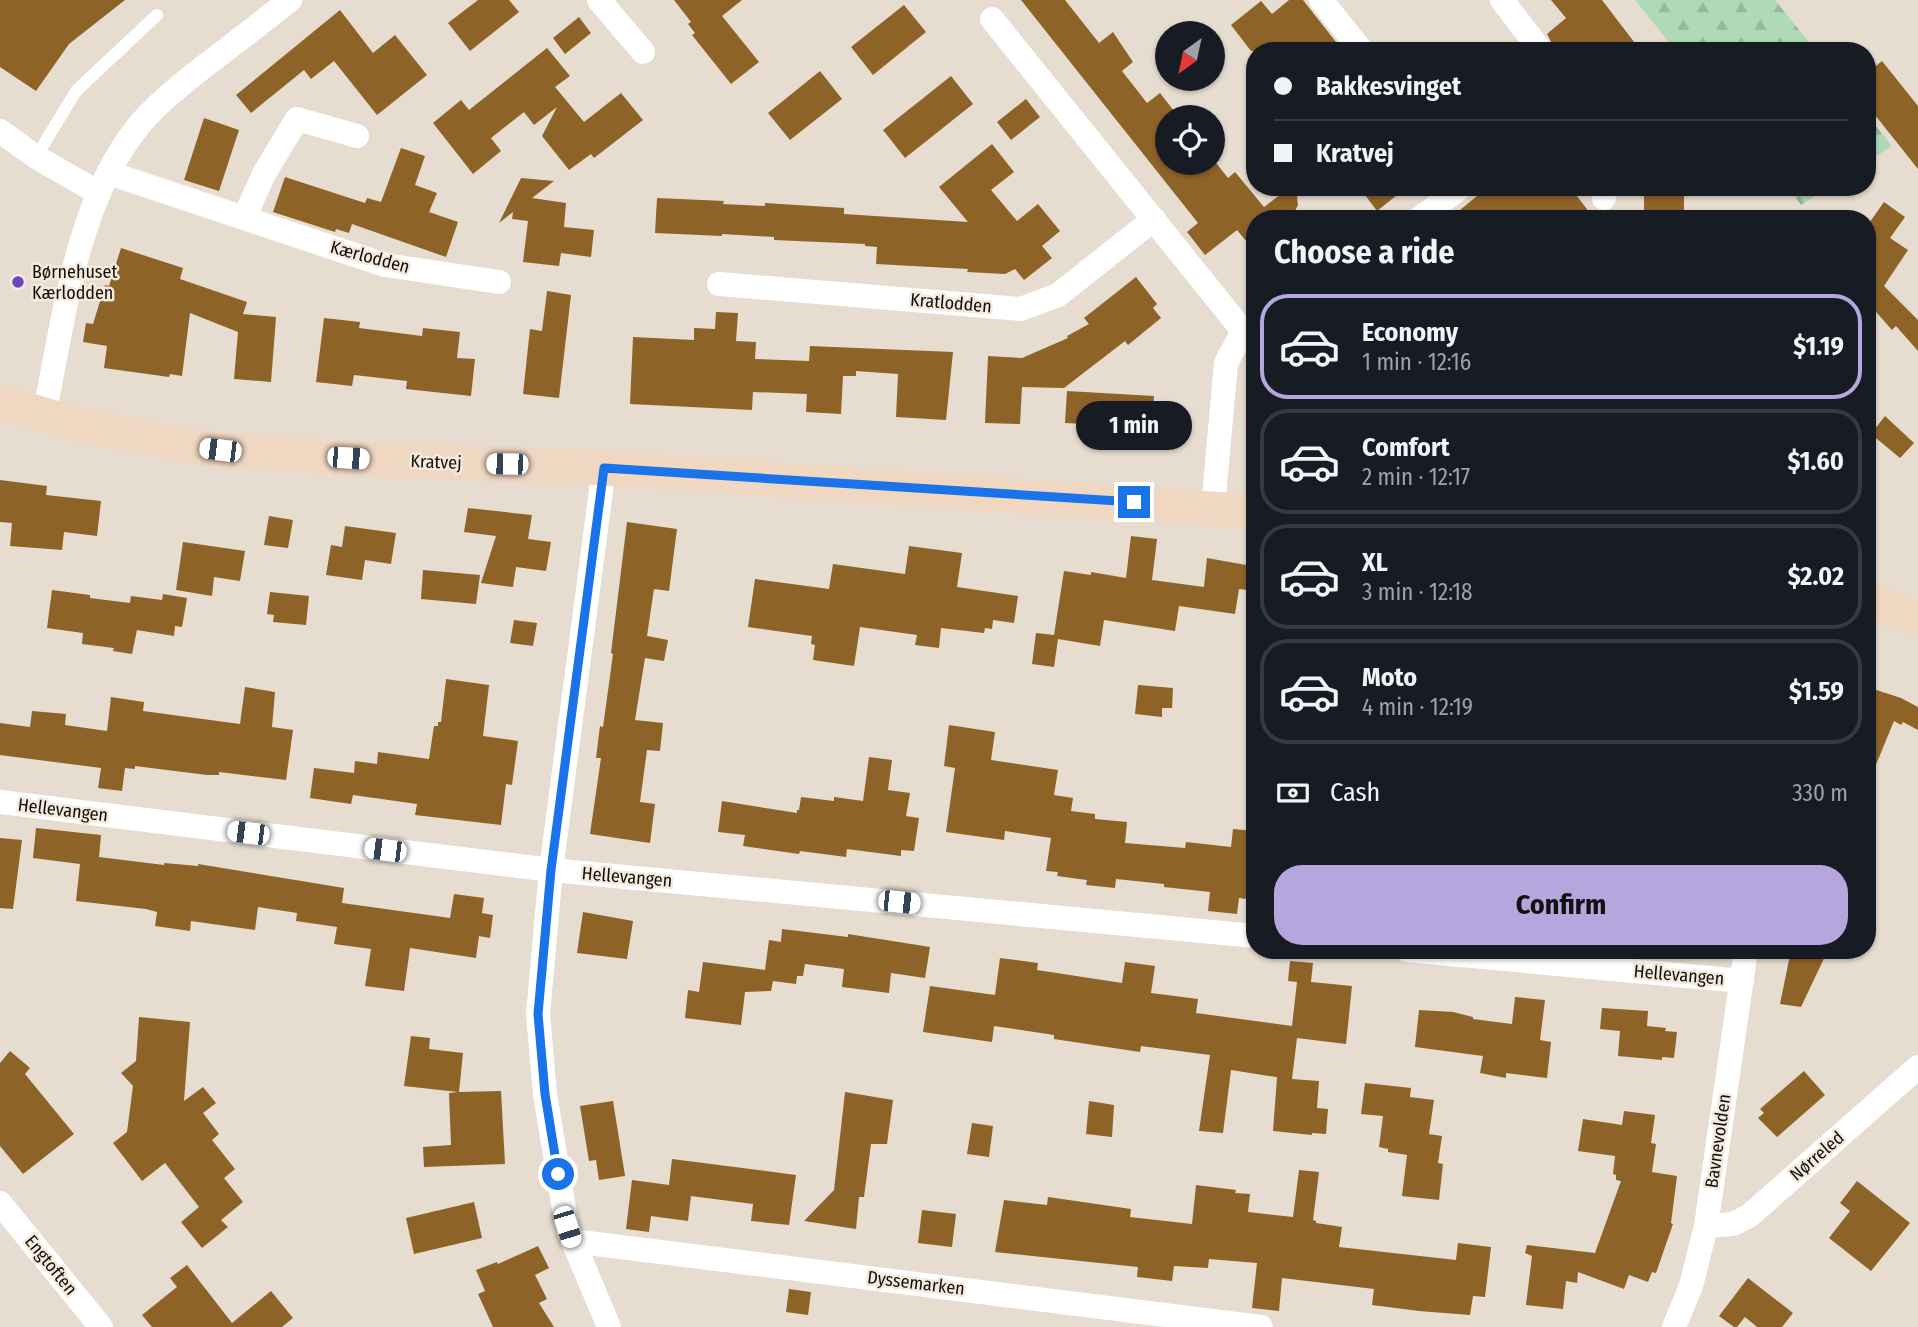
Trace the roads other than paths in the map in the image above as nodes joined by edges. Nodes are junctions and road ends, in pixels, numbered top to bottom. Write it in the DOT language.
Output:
graph roads {
  1 [pos="290,0"];
  2 [pos="599,0"];
  3 [pos="1321,0"];
  4 [pos="1502,0"];
  5 [pos="157,15"];
  6 [pos="992,19"];
  7 [pos="1356,42"];
  8 [pos="1534,42"];
  9 [pos="643,52"];
  10 [pos="0,131"];
  11 [pos="357,136"];
  12 [pos="36,157"];
  13 [pos="104,183"];
  14 [pos="1449,196"];
  15 [pos="1431,210"];
  16 [pos="244,218"];
  17 [pos="1154,219"];
  18 [pos="499,282"];
  19 [pos="719,284"];
  20 [pos="1246,324"];
  21 [pos="1246,332"];
  22 [pos="0,402"];
  23 [pos="44,415"];
  24 [pos="604,468"];
  25 [pos="1213,508"];
  26 [pos="1246,511"];
  27 [pos="1876,602"];
  28 [pos="1918,619"];
  29 [pos="0,803"];
  30 [pos="551,870"];
  31 [pos="1246,935"];
  32 [pos="1504,959"];
  33 [pos="1745,959"];
  34 [pos="1742,981"];
  35 [pos="1918,1067"];
  36 [pos="0,1203"];
  37 [pos="1706,1226"];
  38 [pos="572,1241"];
  39 [pos="102,1327"];
  40 [pos="610,1327"];
  41 [pos="1261,1327"];
  42 [pos="1674,1327"];
  1 -- 13 [label="street"];
  2 -- 9 [label="street"];
  3 -- 7 [label="street"];
  4 -- 8 [label="street"];
  5 -- 12 [label="lane"];
  6 -- 17 [label="street"];
  10 -- 12 [label="street, Kærlodden"];
  11 -- 16 [label="street"];
  12 -- 13 [label="street, Kærlodden"];
  13 -- 16 [label="street, Kærlodden"];
  13 -- 23 [label="street"];
  14 -- 15 [label="street"];
  16 -- 18 [label="street, Kærlodden"];
  17 -- 19 [label="street, Kratlodden"];
  17 -- 20 [label="street"];
  21 -- 25 [label="street"];
  22 -- 23 [label="street, Kratvej"];
  23 -- 24 [label="street, Kratvej"];
  24 -- 25 [label="street, Kratvej"];
  24 -- 30 [label="street"];
  25 -- 26 [label="street, Kratvej"];
  27 -- 28 [label="street"];
  29 -- 30 [label="street, Hellevangen"];
  30 -- 31 [label="street, Hellevangen"];
  30 -- 38 [label="street"];
  32 -- 34 [label="street, Hellevangen"];
  33 -- 34 [label="street, Bavnevolden"];
  34 -- 37 [label="street, Bavnevolden"];
  35 -- 37 [label="street, Nørreled"];
  36 -- 39 [label="street, Engtoften"];
  37 -- 42 [label="street, Bavnevolden"];
  38 -- 40 [label="street"];
  38 -- 41 [label="street, Dyssemarken"];
}
